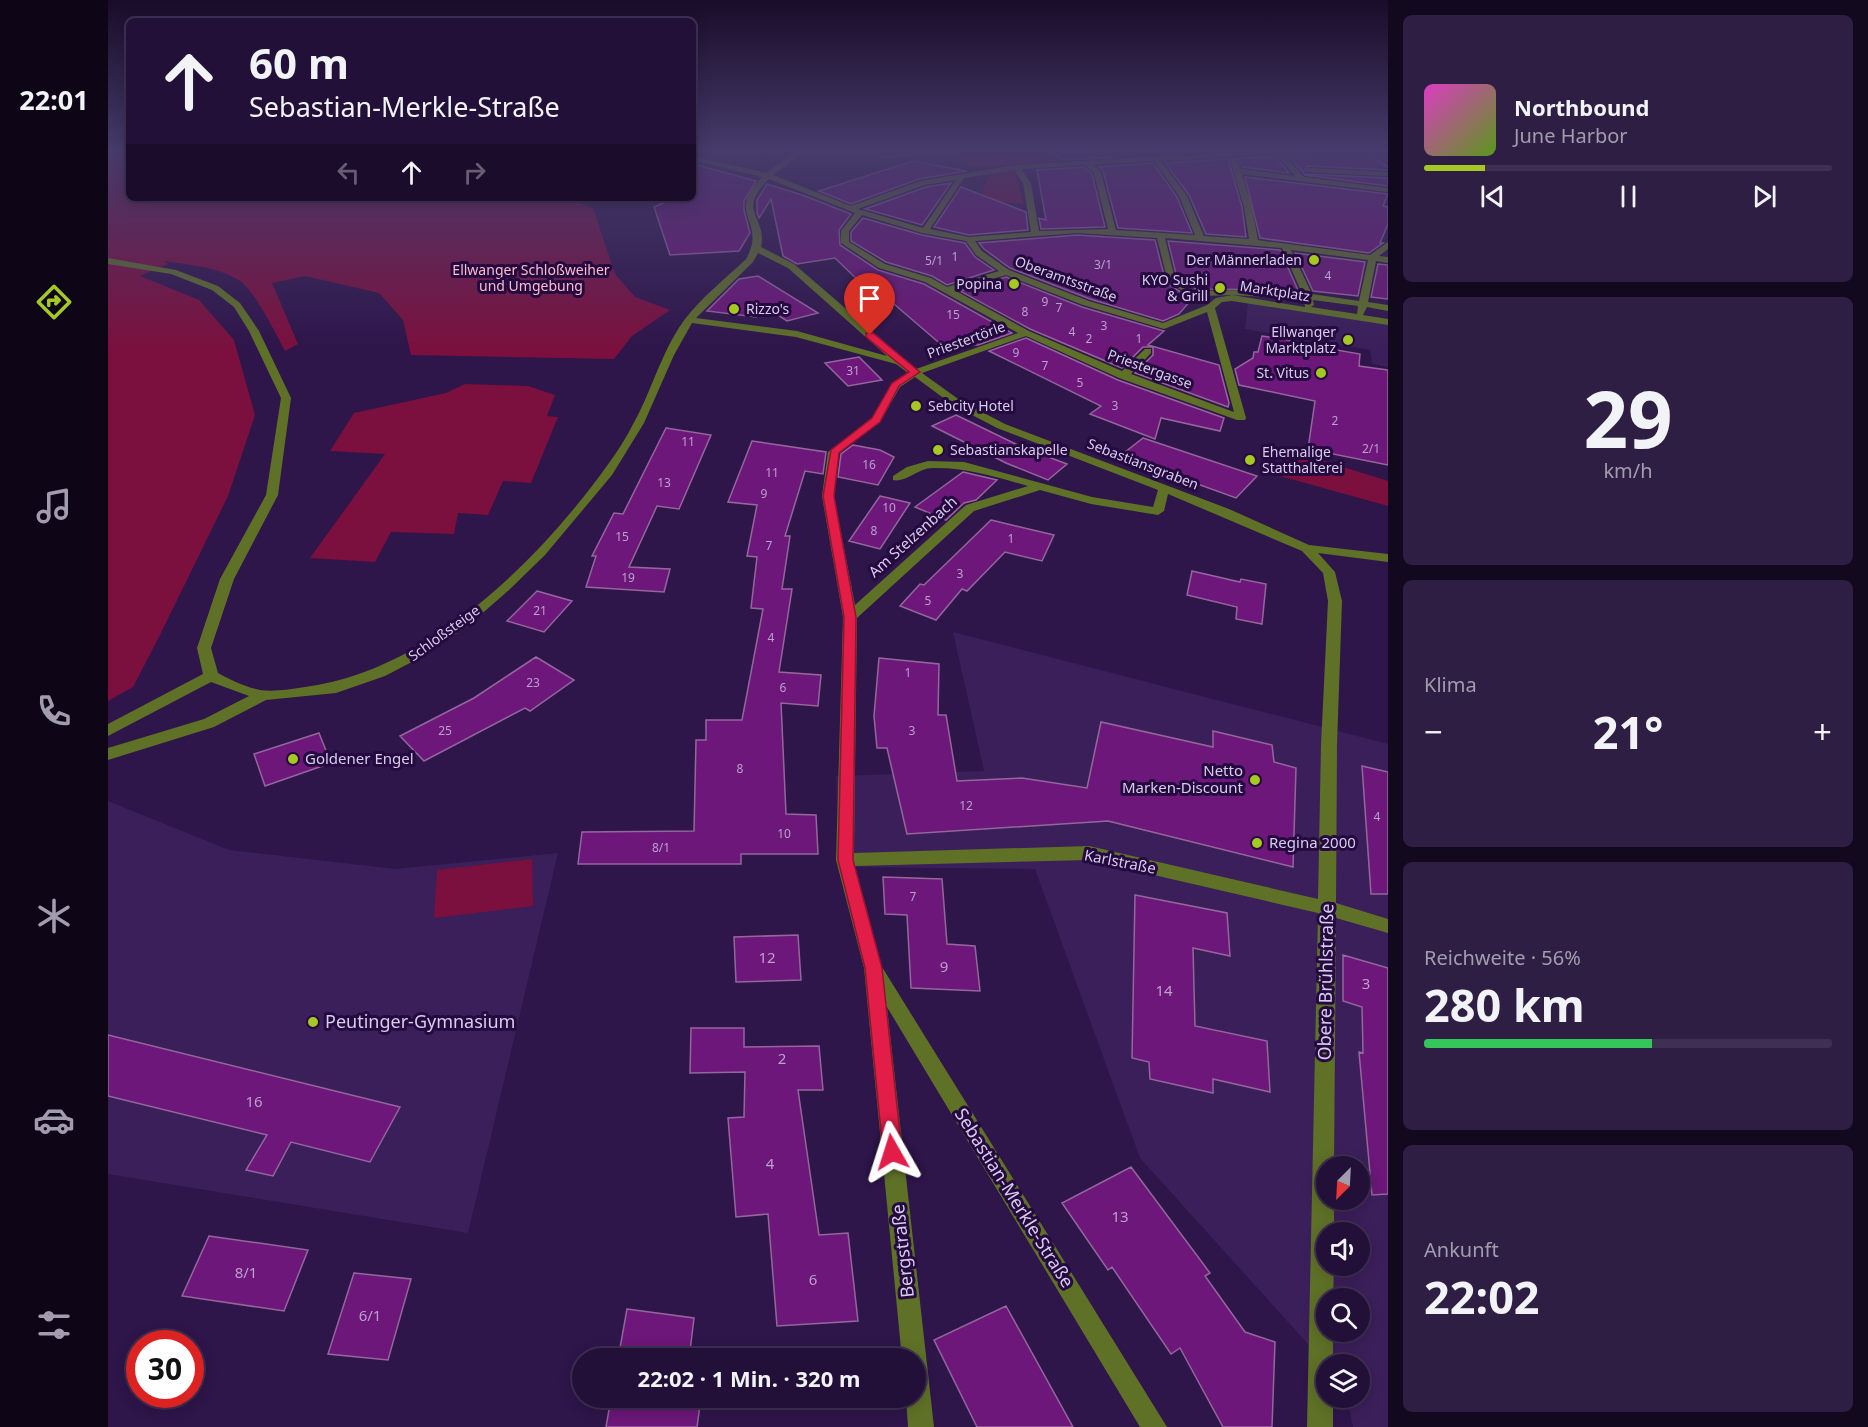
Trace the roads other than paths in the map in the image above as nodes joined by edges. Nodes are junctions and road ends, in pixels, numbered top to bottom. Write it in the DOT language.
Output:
graph roads {
  1 [pos="751,217"];
  2 [pos="858,217"];
  3 [pos="874,217"];
  4 [pos="935,217"];
  5 [pos="1033,217"];
  6 [pos="1109,217"];
  7 [pos="1193,217"];
  8 [pos="1250,217"];
  9 [pos="925,231"];
  10 [pos="1113,232"];
  11 [pos="1036,235"];
  12 [pos="1160,235"];
  13 [pos="1200,238"];
  14 [pos="969,239"];
  15 [pos="1254,242"];
  16 [pos="1285,245"];
  17 [pos="1388,245"];
  18 [pos="758,249"];
  19 [pos="1372,257"];
  20 [pos="1388,260"];
  21 [pos="108,261"];
  22 [pos="1006,272"];
  23 [pos="948,289"];
  24 [pos="1195,294"];
  25 [pos="1308,296"];
  26 [pos="1362,304"];
  27 [pos="1210,307"];
  28 [pos="1388,308"];
  29 [pos="1310,310"];
  30 [pos="1360,318"];
  31 [pos="689,320"];
  32 [pos="1388,322"];
  33 [pos="1164,326"];
  34 [pos="1026,333"];
  35 [pos="1148,351"];
  36 [pos="901,363"];
  37 [pos="916,372"];
  38 [pos="1123,376"];
  39 [pos="897,478"];
  40 [pos="1037,487"];
  41 [pos="1164,488"];
  42 [pos="1306,548"];
  43 [pos="1388,558"];
  44 [pos="850,617"];
  45 [pos="211,676"];
  46 [pos="264,695"];
  47 [pos="108,731"];
  48 [pos="108,754"];
  49 [pos="845,860"];
  50 [pos="1326,908"];
  51 [pos="1388,926"];
  52 [pos="873,968"];
  53 [pos="913,1348"];
  54 [pos="919,1408"];
  55 [pos="921,1427"];
  56 [pos="1155,1427"];
  57 [pos="1320,1427"];
  1 -- 18 [label="street"];
  2 -- 23 [label="street, Priestergasse"];
  3 -- 9 [label="street"];
  4 -- 9 [label="street"];
  5 -- 11 [label="street"];
  6 -- 10 [label="street"];
  7 -- 13 [label="street"];
  8 -- 15 [label="street"];
  9 -- 14 [label="street"];
  10 -- 11 [label="street"];
  10 -- 12 [label="street"];
  11 -- 14 [label="street"];
  12 -- 13 [label="street"];
  12 -- 24 [label="street"];
  13 -- 15 [label="street"];
  14 -- 22 [label="street, Oberamtsstraße"];
  15 -- 16 [label="street"];
  16 -- 19 [label="street"];
  16 -- 25 [label="street"];
  17 -- 19 [label="street"];
  18 -- 31 [label="street, Schloßsteige"];
  18 -- 36 [label="street, Sebastiansgraben"];
  19 -- 20 [label="street"];
  19 -- 26 [label="street"];
  21 -- 45 [label="street"];
  22 -- 23 [label="street"];
  22 -- 33 [label="street, Oberamtsstraße"];
  23 -- 34 [label="street, Priestergasse"];
  24 -- 25 [label="street, Marktplatz"];
  24 -- 27 [label="street"];
  25 -- 26 [label="street, Marktplatz"];
  25 -- 29 [label="street"];
  26 -- 28 [label="street, Marktplatz"];
  26 -- 30 [label="street"];
  27 -- 29 [label="street, Marktplatz"];
  27 -- 33 [label="street, Marktplatz"];
  27 -- 38 [label="street, Priestergasse"];
  29 -- 30 [label="street, Marktplatz"];
  30 -- 32 [label="street, Marktplatz"];
  31 -- 36 [label="street, Sebastiansgraben"];
  31 -- 46 [label="street, Schloßsteige"];
  34 -- 37 [label="street, Priestertörle"];
  34 -- 38 [label="street, Priestergasse"];
  35 -- 38 [label="street"];
  36 -- 37 [label="street, Sebastiansgraben"];
  37 -- 41 [label="street, Sebastiansgraben"];
  37 -- 44 [label="street"];
  39 -- 40 [label="street"];
  40 -- 41 [label="street"];
  40 -- 44 [label="street, Am Stelzenbach"];
  41 -- 42 [label="street, Sebastiansgraben"];
  42 -- 43 [label="street, Sebastiansgraben"];
  42 -- 50 [label="street, Obere Brühlstraße"];
  44 -- 49 [label="street"];
  45 -- 46 [label="street, Schloßsteige"];
  45 -- 47 [label="street"];
  46 -- 48 [label="street"];
  49 -- 50 [label="street, Karlstraße"];
  49 -- 52 [label="street, Bergstraße"];
  50 -- 51 [label="street, Karlstraße"];
  50 -- 57 [label="street, Obere Brühlstraße"];
  52 -- 53 [label="street, Bergstraße"];
  52 -- 56 [label="street, Sebastian-Merkle-Straße"];
  54 -- 55 [label="street"];
}
